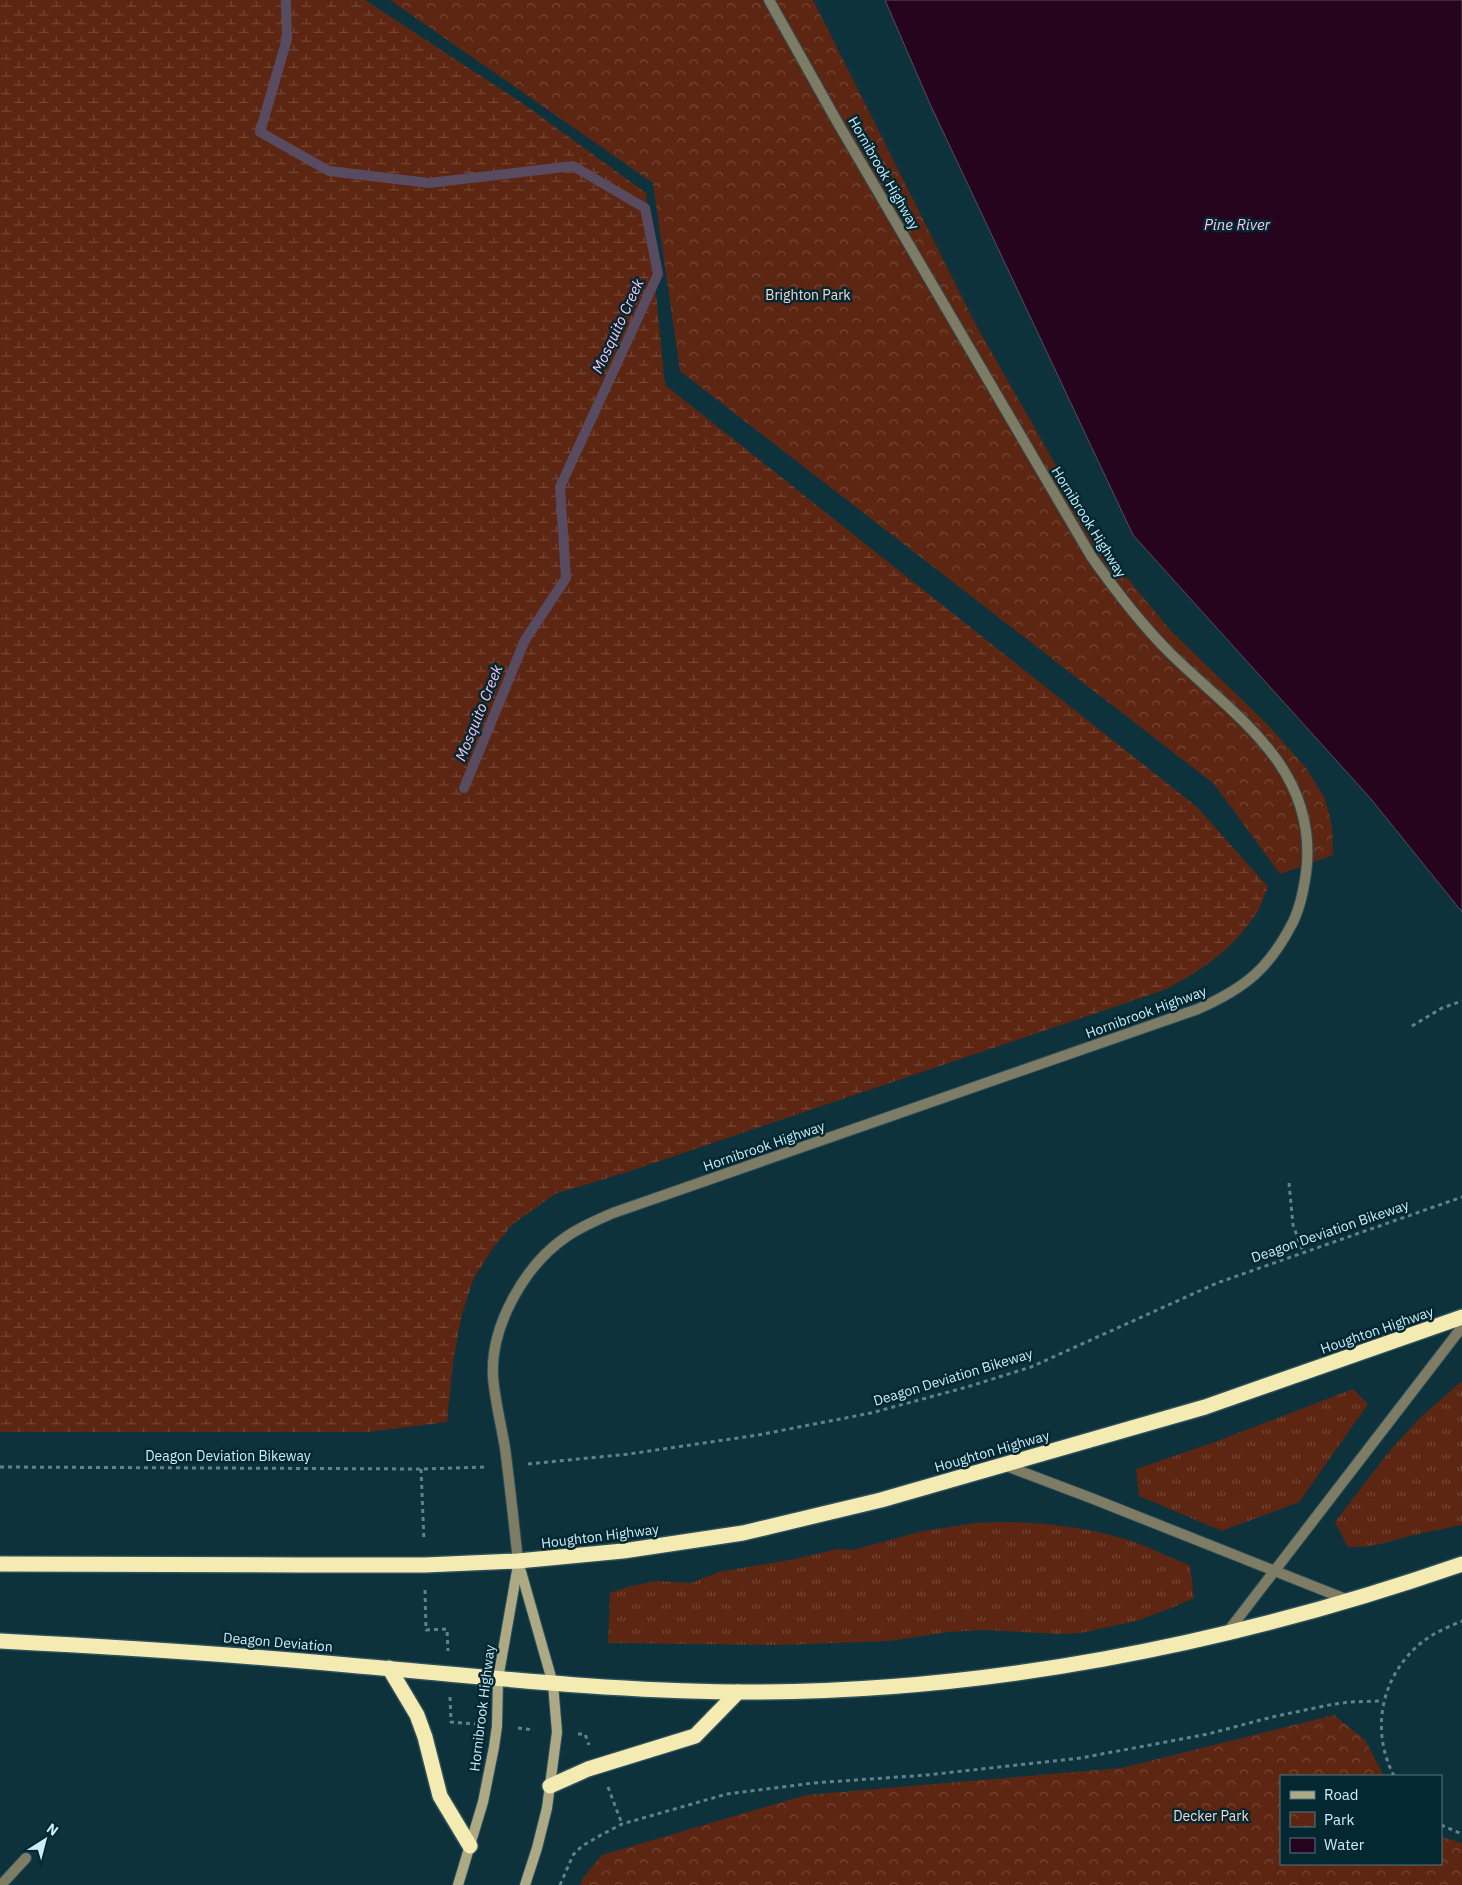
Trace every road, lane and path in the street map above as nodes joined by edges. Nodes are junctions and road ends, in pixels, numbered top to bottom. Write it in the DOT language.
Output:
graph roads {
  1 [pos="769,0"];
  2 [pos="1461,1002"];
  3 [pos="1462,1008"];
  4 [pos="1412,1026"];
  5 [pos="1289,1183"];
  6 [pos="1462,1196"];
  7 [pos="1303,1252"];
  8 [pos="1462,1318"];
  9 [pos="1462,1327"];
  10 [pos="543,1463"];
  11 [pos="1003,1465"];
  12 [pos="0,1467"];
  13 [pos="456,1468"];
  14 [pos="421,1469"];
  15 [pos="422,1491"];
  16 [pos="518,1561"];
  17 [pos="0,1564"];
  18 [pos="1462,1564"];
  19 [pos="1274,1569"];
  20 [pos="1348,1600"];
  21 [pos="426,1612"];
  22 [pos="1462,1621"];
  23 [pos="1225,1635"];
  24 [pos="0,1641"];
  25 [pos="448,1644"];
  26 [pos="389,1668"];
  27 [pos="498,1679"];
  28 [pos="553,1684"];
  29 [pos="738,1692"];
  30 [pos="1383,1701"];
  31 [pos="450,1706"];
  32 [pos="461,1723"];
  33 [pos="576,1734"];
  34 [pos="592,1751"];
  35 [pos="1394,1775"];
  36 [pos="550,1786"];
  37 [pos="608,1790"];
  38 [pos="622,1824"];
  39 [pos="1442,1825"];
  40 [pos="1462,1834"];
  41 [pos="470,1846"];
  42 [pos="26,1858"];
  43 [pos="1,1885"];
  44 [pos="458,1885"];
  45 [pos="525,1885"];
  46 [pos="560,1885"];
  1 -- 16 [label="street, Hornibrook Highway"];
  2 -- 3 [label="path"];
  2 -- 4 [label="path"];
  5 -- 7 [label="path"];
  6 -- 7 [label="path, Deagon Deviation Bikeway"];
  7 -- 10 [label="path, Deagon Deviation Bikeway"];
  8 -- 11 [label="highway, Houghton Highway"];
  9 -- 19 [label="street"];
  11 -- 16 [label="highway, Houghton Highway"];
  11 -- 19 [label="street"];
  12 -- 14 [label="path, Deagon Deviation Bikeway"];
  13 -- 14 [label="path, Deagon Deviation Bikeway"];
  14 -- 15 [label="path"];
  16 -- 17 [label="highway"];
  16 -- 27 [label="main road, Hornibrook Highway"];
  16 -- 28 [label="main road, Hornibrook Highway"];
  18 -- 20 [label="highway"];
  19 -- 20 [label="street"];
  19 -- 23 [label="street"];
  20 -- 23 [label="highway"];
  21 -- 25 [label="path"];
  22 -- 30 [label="path"];
  23 -- 29 [label="highway"];
  24 -- 26 [label="highway, Deagon Deviation"];
  26 -- 27 [label="highway, Deagon Deviation"];
  26 -- 41 [label="highway"];
  27 -- 28 [label="highway, Deagon Deviation"];
  27 -- 41 [label="main road, Hornibrook Highway"];
  28 -- 29 [label="highway"];
  28 -- 36 [label="main road, Hornibrook Highway"];
  29 -- 36 [label="highway"];
  30 -- 35 [label="path"];
  30 -- 38 [label="path"];
  31 -- 32 [label="path"];
  33 -- 34 [label="path"];
  36 -- 45 [label="main road, Hornibrook Highway"];
  37 -- 38 [label="path"];
  38 -- 46 [label="path"];
  39 -- 40 [label="path"];
  41 -- 44 [label="main road, Hornibrook Highway"];
  42 -- 43 [label="street"];
}
